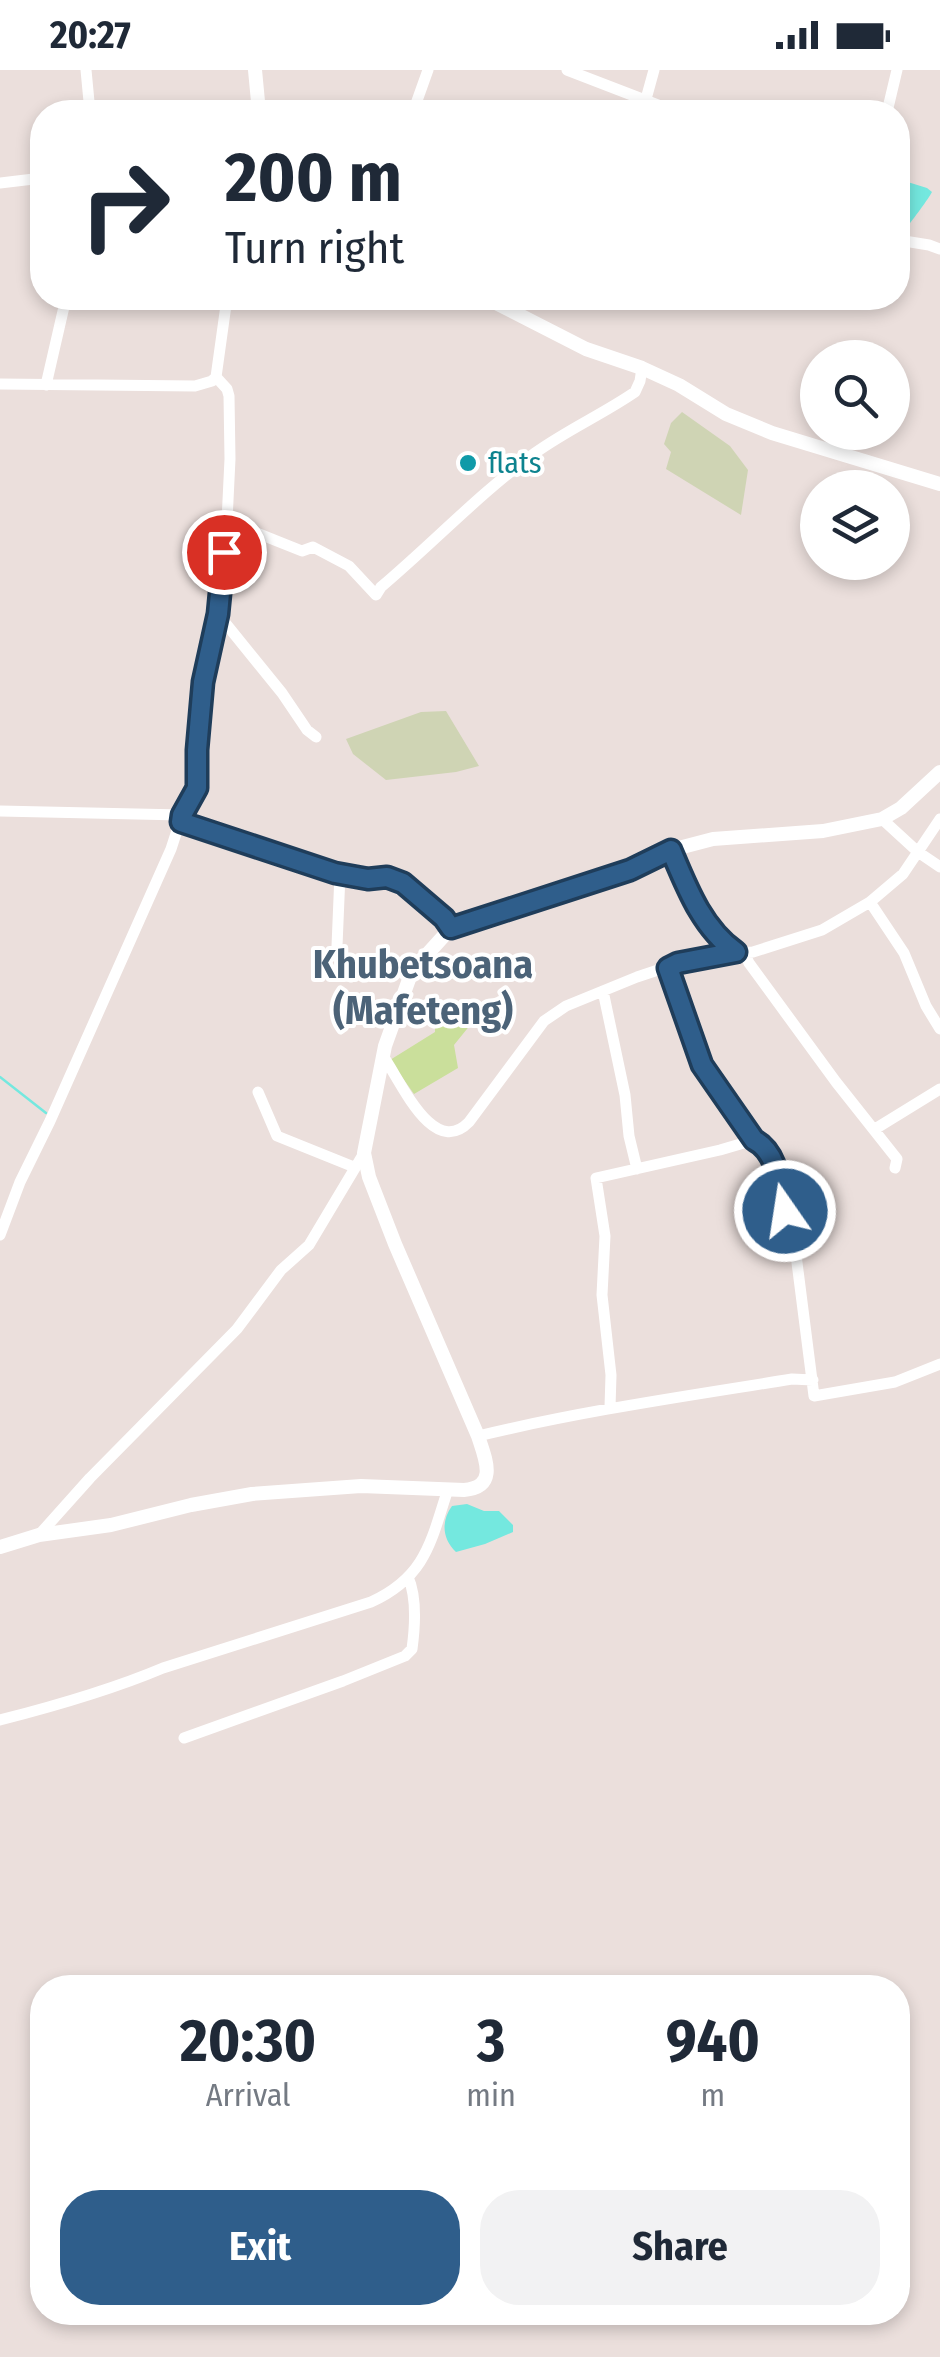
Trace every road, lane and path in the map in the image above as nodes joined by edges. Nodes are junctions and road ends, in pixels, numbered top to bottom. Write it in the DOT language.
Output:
graph roads {
  1 [pos="86,70"];
  2 [pos="255,70"];
  3 [pos="428,70"];
  4 [pos="567,70"];
  5 [pos="654,70"];
  6 [pos="897,70"];
  7 [pos="646,99"];
  8 [pos="89,100"];
  9 [pos="258,100"];
  10 [pos="417,100"];
  11 [pos="889,100"];
  12 [pos="30,179"];
  13 [pos="0,182"];
  14 [pos="910,242"];
  15 [pos="936,245"];
  16 [pos="63,310"];
  17 [pos="225,310"];
  18 [pos="510,310"];
  19 [pos="642,368"];
  20 [pos="216,376"];
  21 [pos="0,384"];
  22 [pos="46,385"];
  23 [pos="940,484"];
  24 [pos="227,521"];
  25 [pos="218,614"];
  26 [pos="316,737"];
  27 [pos="940,772"];
  28 [pos="0,811"];
  29 [pos="181,819"];
  30 [pos="882,819"];
  31 [pos="940,819"];
  32 [pos="671,850"];
  33 [pos="918,852"];
  34 [pos="940,867"];
  35 [pos="340,874"];
  36 [pos="870,902"];
  37 [pos="451,928"];
  38 [pos="740,952"];
  39 [pos="668,968"];
  40 [pos="351,978"];
  41 [pos="602,991"];
  42 [pos="940,1029"];
  43 [pos="383,1056"];
  44 [pos="940,1088"];
  45 [pos="258,1092"];
  46 [pos="875,1129"];
  47 [pos="754,1140"];
  48 [pos="364,1154"];
  49 [pos="354,1167"];
  50 [pos="895,1168"];
  51 [pos="637,1169"];
  52 [pos="0,1234"];
  53 [pos="940,1364"];
  54 [pos="813,1380"];
  55 [pos="610,1407"];
  56 [pos="478,1436"];
  57 [pos="448,1489"];
  58 [pos="39,1535"];
  59 [pos="0,1547"];
  60 [pos="408,1577"];
  61 [pos="0,1720"];
  62 [pos="184,1738"];
  1 -- 8 [label="street"];
  2 -- 9 [label="street"];
  3 -- 10 [label="street"];
  4 -- 7 [label="street"];
  5 -- 7 [label="street"];
  6 -- 11 [label="street"];
  12 -- 13 [label="street"];
  14 -- 15 [label="street"];
  16 -- 22 [label="street"];
  17 -- 20 [label="street"];
  18 -- 19 [label="street"];
  19 -- 23 [label="street"];
  19 -- 24 [label="street"];
  20 -- 22 [label="street"];
  20 -- 24 [label="street"];
  21 -- 22 [label="street"];
  24 -- 25 [label="street"];
  25 -- 26 [label="street"];
  25 -- 29 [label="street"];
  27 -- 30 [label="street"];
  28 -- 29 [label="street"];
  29 -- 35 [label="street"];
  29 -- 52 [label="street"];
  30 -- 32 [label="street"];
  30 -- 33 [label="street"];
  31 -- 33 [label="street"];
  32 -- 37 [label="street"];
  32 -- 38 [label="street"];
  33 -- 34 [label="street"];
  33 -- 36 [label="street"];
  35 -- 37 [label="street"];
  35 -- 40 [label="street"];
  36 -- 38 [label="street"];
  36 -- 42 [label="street"];
  37 -- 43 [label="street"];
  38 -- 39 [label="street"];
  38 -- 46 [label="street"];
  39 -- 41 [label="street"];
  39 -- 47 [label="street"];
  41 -- 43 [label="street"];
  41 -- 51 [label="street"];
  43 -- 48 [label="street"];
  44 -- 46 [label="street"];
  45 -- 49 [label="street"];
  46 -- 50 [label="street"];
  47 -- 51 [label="street"];
  47 -- 54 [label="street"];
  48 -- 49 [label="street"];
  48 -- 56 [label="street"];
  49 -- 58 [label="street"];
  51 -- 55 [label="street"];
  53 -- 54 [label="street"];
  54 -- 55 [label="street"];
  55 -- 56 [label="street"];
  56 -- 57 [label="street"];
  57 -- 58 [label="street"];
  57 -- 60 [label="street"];
  58 -- 59 [label="street"];
  60 -- 61 [label="street"];
  60 -- 62 [label="street"];
}
